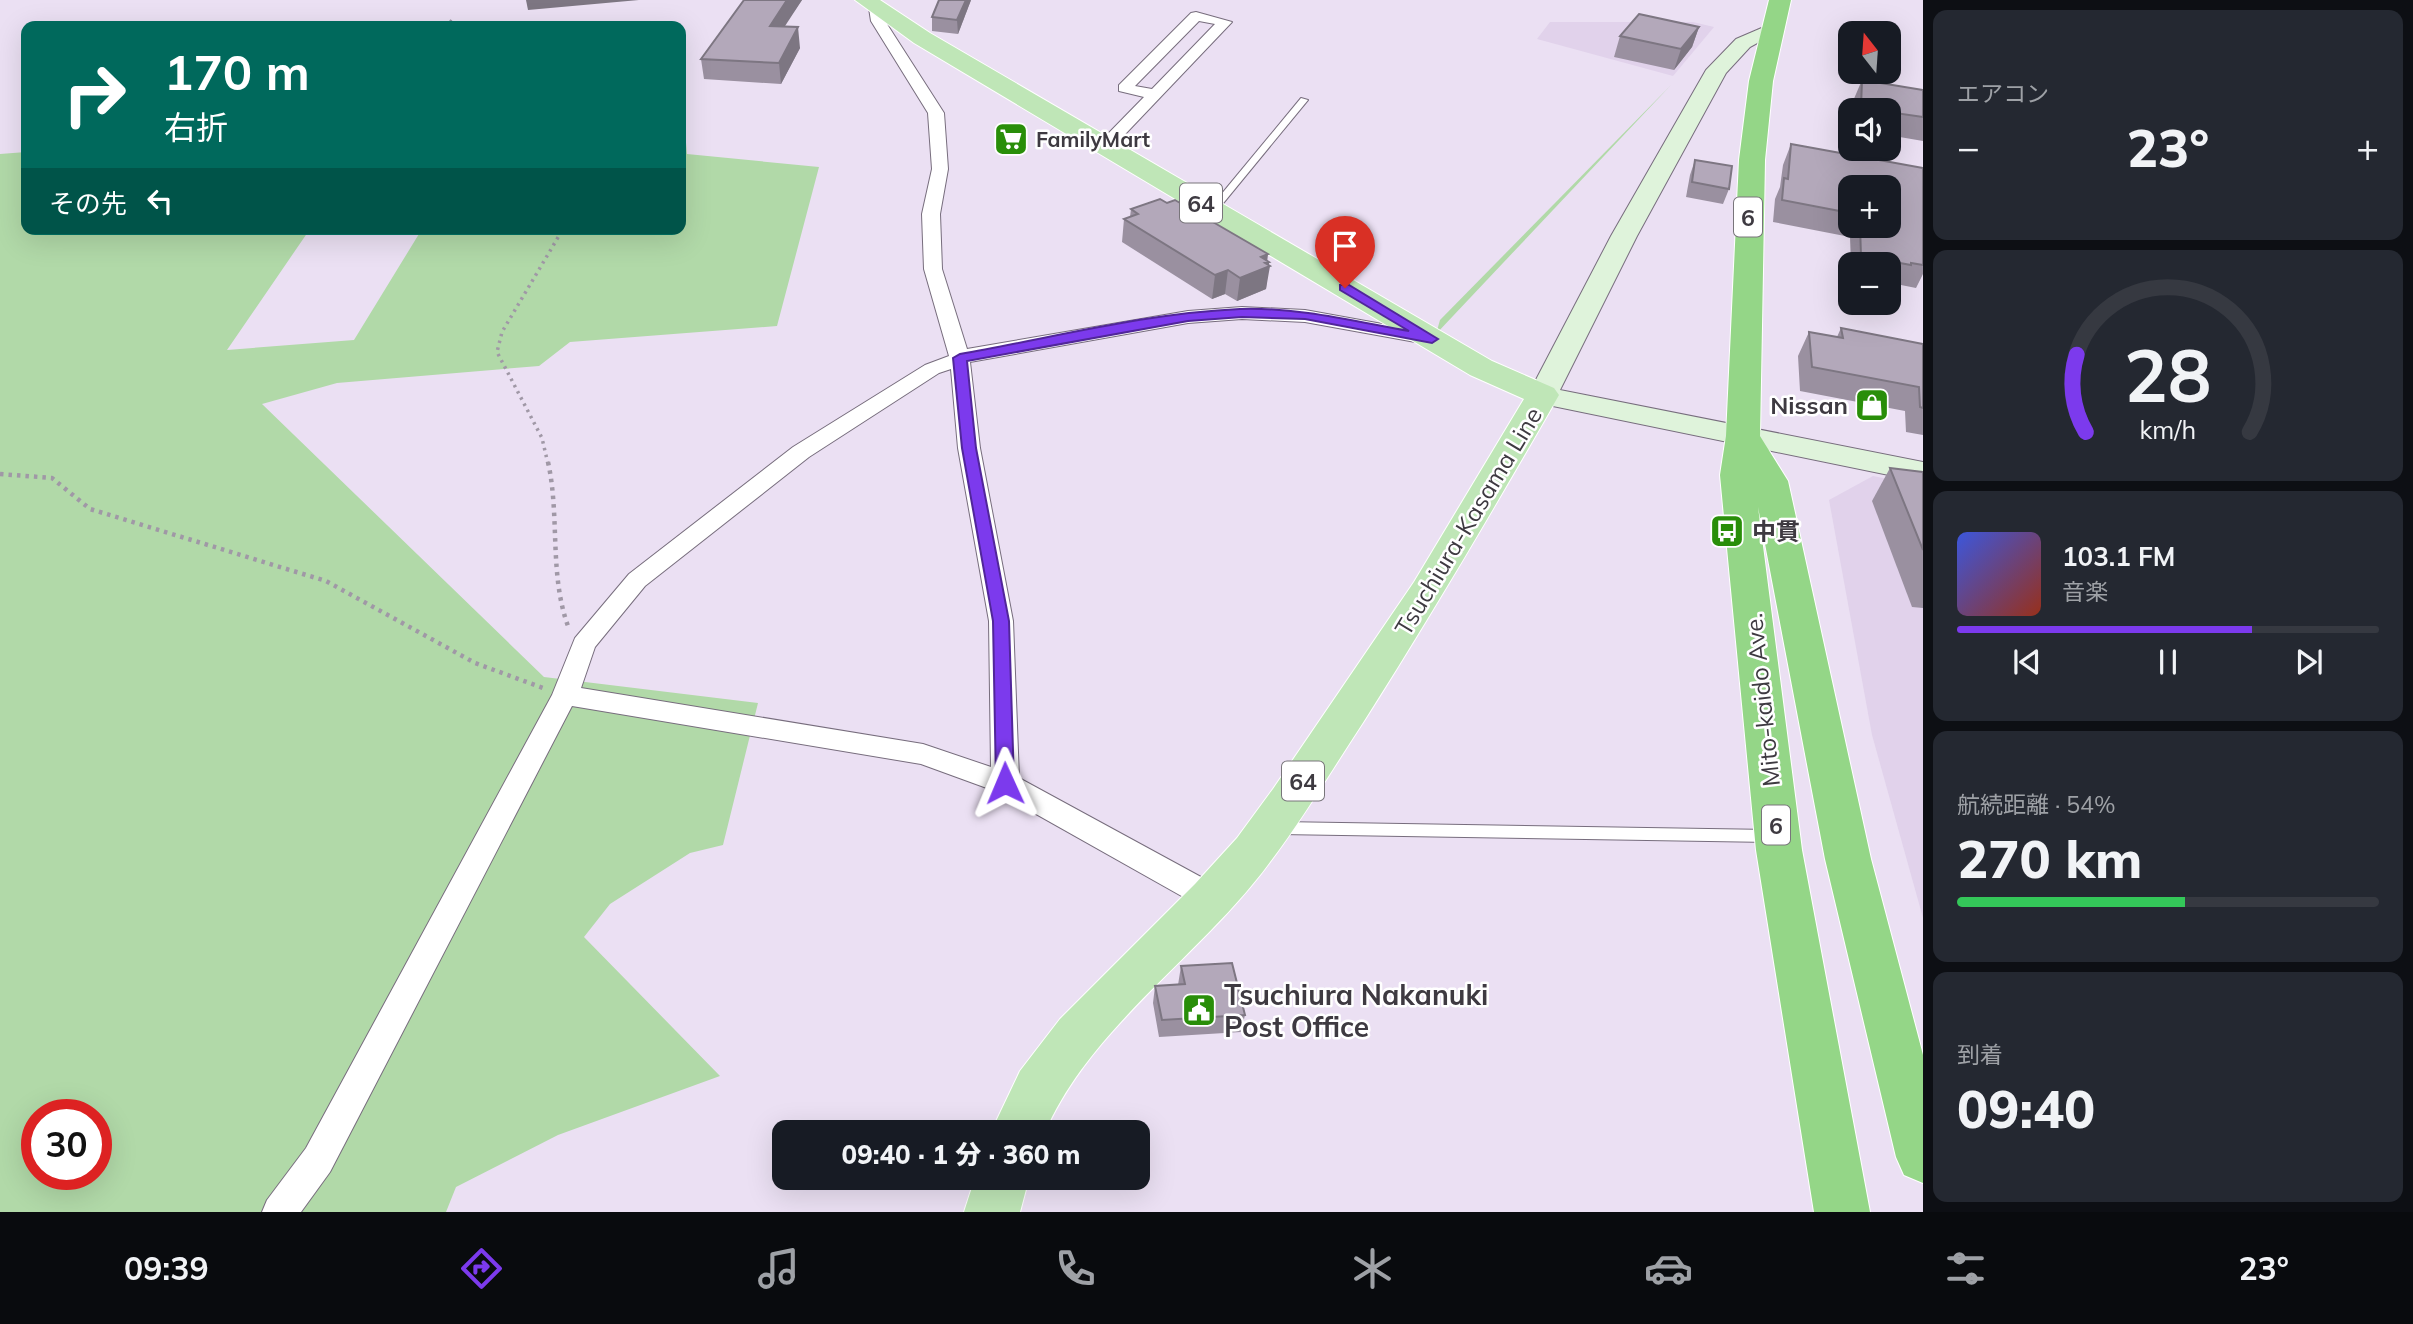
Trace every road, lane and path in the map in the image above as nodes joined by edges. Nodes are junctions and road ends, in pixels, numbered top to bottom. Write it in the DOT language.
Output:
graph roads {
  1 [pos="1780,0"];
  2 [pos="871,4"];
  3 [pos="1771,30"];
  4 [pos="1155,94"];
  5 [pos="1304,100"];
  6 [pos="1105,146"];
  7 [pos="1213,210"];
  8 [pos="559,235"];
  9 [pos="1432,339"];
  10 [pos="960,358"];
  11 [pos="1544,394"];
  12 [pos="1743,436"];
  13 [pos="1923,472"];
  14 [pos="0,474"];
  15 [pos="580,656"];
  16 [pos="565,695"];
  17 [pos="1005,783"];
  18 [pos="1269,828"];
  19 [pos="1777,836"];
  20 [pos="1212,898"];
  21 [pos="1023,1120"];
  22 [pos="1923,1157"];
  23 [pos="998,1190"];
  24 [pos="280,1212"];
  25 [pos="992,1212"];
  26 [pos="1842,1212"];
  1 -- 3 [label="highway, Mito-kaido Ave. / 6"];
  2 -- 6 [label="main road, Tsuchiura-Kasama Line / 64"];
  2 -- 10 [label="street"];
  3 -- 11 [label="street"];
  3 -- 12 [label="highway, Mito-kaido Ave. / 6"];
  4 -- 4 [label="street"];
  4 -- 6 [label="street"];
  5 -- 7 [label="lane"];
  6 -- 7 [label="main road, Tsuchiura-Kasama Line / 64"];
  7 -- 9 [label="main road, Tsuchiura-Kasama Line / 64"];
  8 -- 15 [label="path"];
  9 -- 10 [label="street"];
  9 -- 11 [label="main road, Tsuchiura-Kasama Line / 64"];
  10 -- 15 [label="street"];
  10 -- 17 [label="street"];
  11 -- 12 [label="street"];
  11 -- 18 [label="main road, Tsuchiura-Kasama Line / 64"];
  12 -- 13 [label="street"];
  12 -- 19 [label="highway, Mito-kaido Ave. / 6"];
  12 -- 22 [label="highway, Mito-kaido Ave."];
  14 -- 16 [label="path"];
  15 -- 16 [label="street"];
  16 -- 17 [label="street"];
  16 -- 24 [label="street"];
  17 -- 20 [label="street"];
  18 -- 19 [label="lane"];
  18 -- 20 [label="main road, Tsuchiura-Kasama Line / 64"];
  19 -- 26 [label="highway, Mito-kaido Ave. / 6"];
  20 -- 21 [label="main road, Tsuchiura-Kasama Line / 64"];
  23 -- 25 [label="main road"];
}
